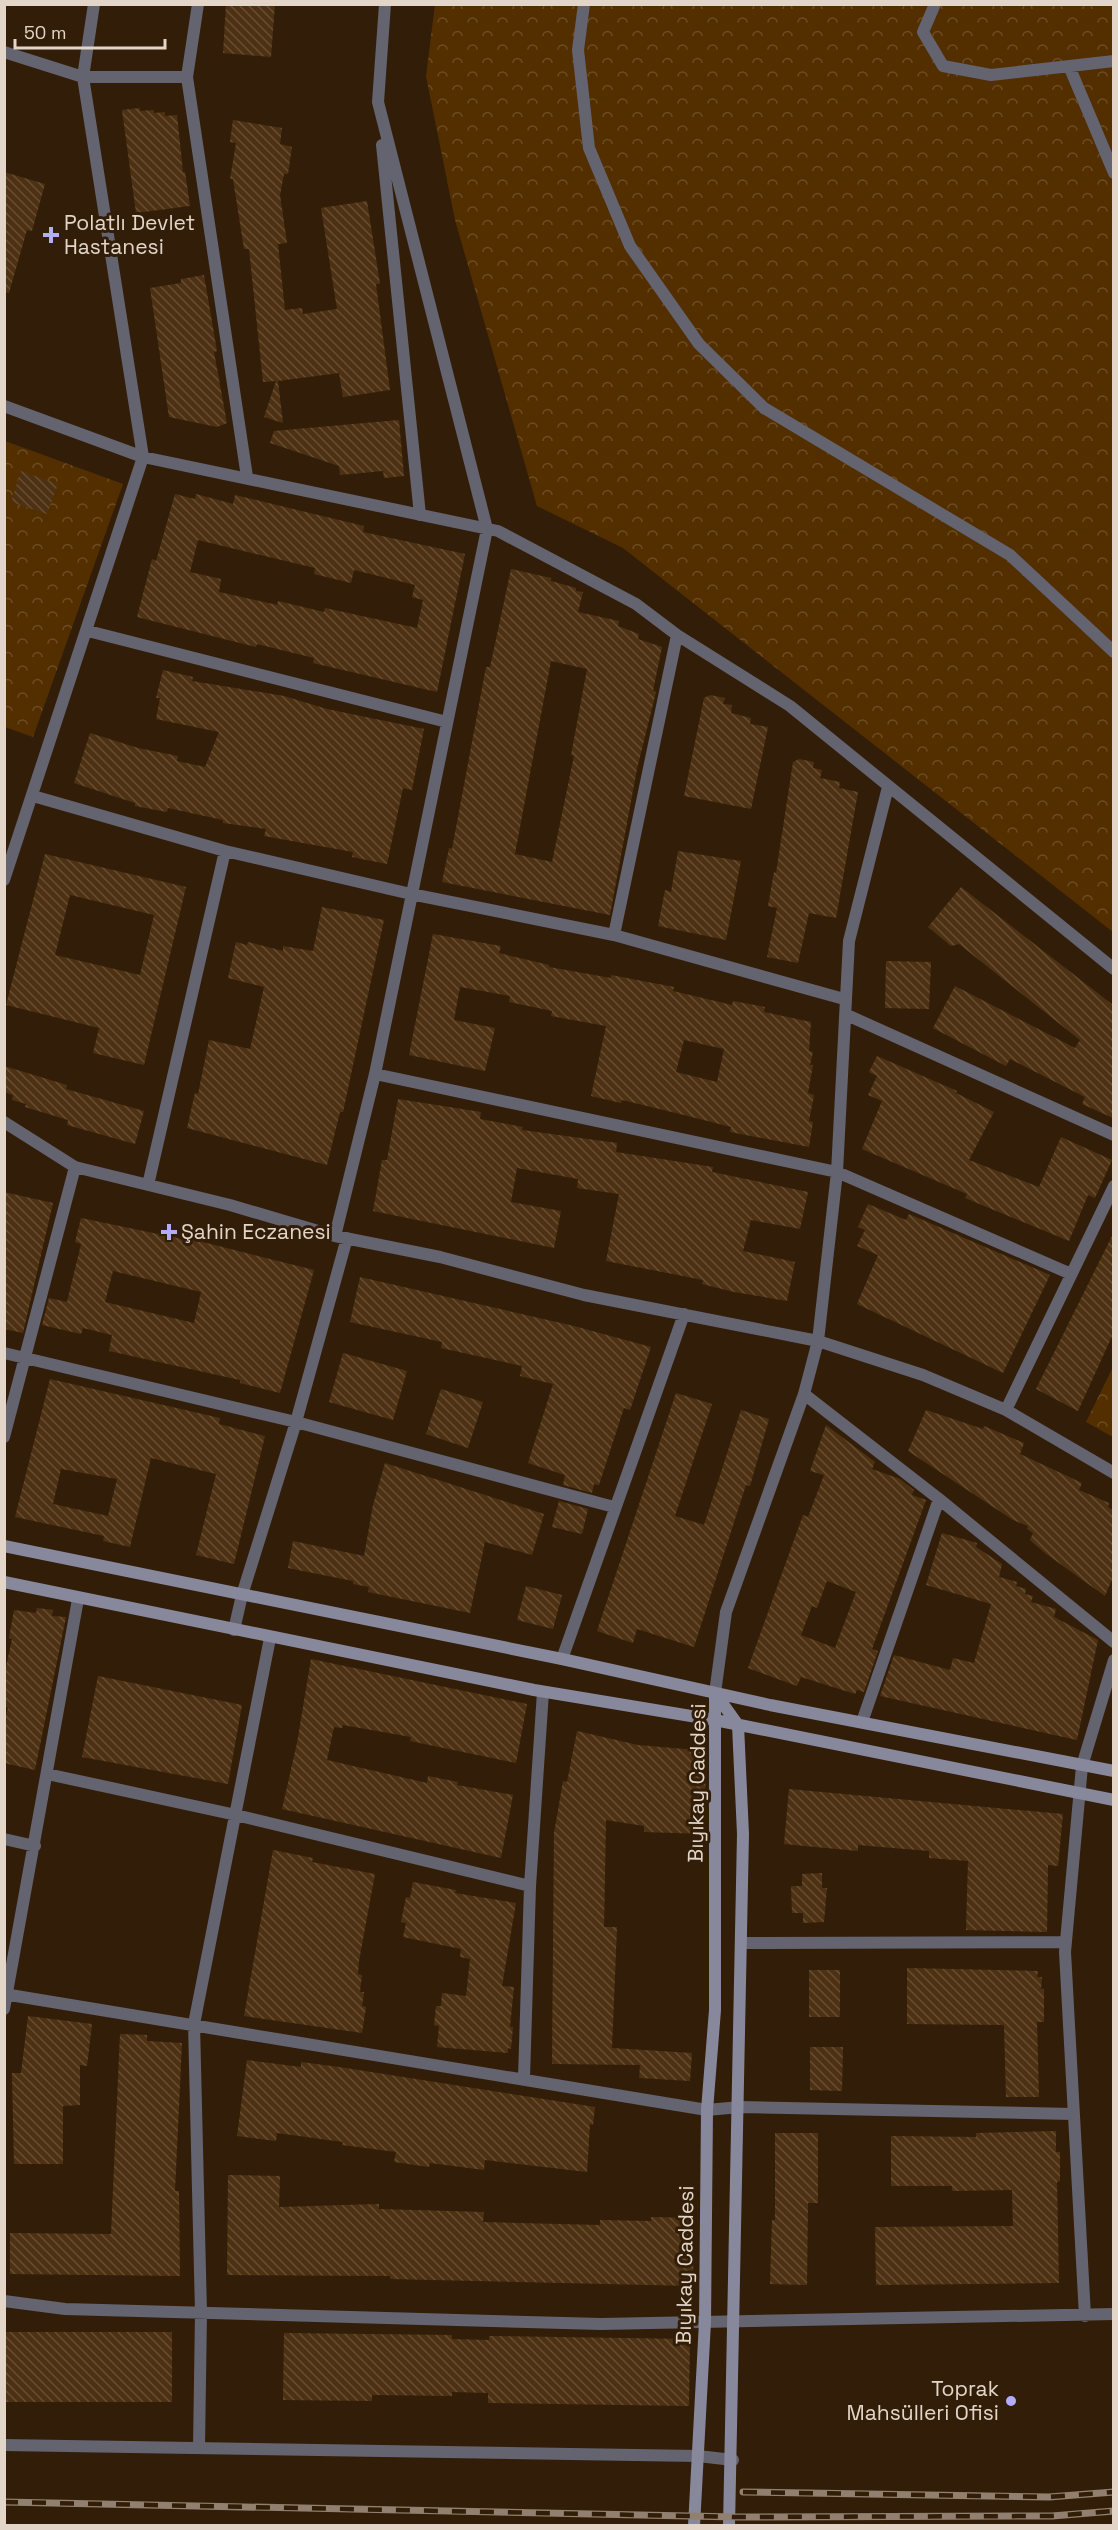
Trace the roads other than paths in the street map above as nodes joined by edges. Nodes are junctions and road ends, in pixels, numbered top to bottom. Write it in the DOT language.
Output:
graph roads {
  1 [pos="94,4"];
  2 [pos="198,4"];
  3 [pos="385,4"];
  4 [pos="584,4"];
  5 [pos="935,4"];
  6 [pos="4,52"];
  7 [pos="1113,61"];
  8 [pos="1069,66"];
  9 [pos="83,77"];
  10 [pos="187,77"];
  11 [pos="378,102"];
  12 [pos="1113,173"];
  13 [pos="4,406"];
  14 [pos="143,457"];
  15 [pos="247,477"];
  16 [pos="420,515"];
  17 [pos="486,529"];
  18 [pos="88,631"];
  19 [pos="677,635"];
  20 [pos="1113,652"];
  21 [pos="447,722"];
  22 [pos="888,787"];
  23 [pos="33,796"];
  24 [pos="225,850"];
  25 [pos="4,880"];
  26 [pos="411,894"];
  27 [pos="614,935"];
  28 [pos="1113,969"];
  29 [pos="844,999"];
  30 [pos="847,1015"];
  31 [pos="375,1074"];
  32 [pos="4,1122"];
  33 [pos="1113,1135"];
  34 [pos="75,1167"];
  35 [pos="837,1172"];
  36 [pos="148,1185"];
  37 [pos="1113,1186"];
  38 [pos="341,1237"];
  39 [pos="1071,1274"];
  40 [pos="684,1314"];
  41 [pos="818,1341"];
  42 [pos="4,1353"];
  43 [pos="26,1358"];
  44 [pos="804,1394"];
  45 [pos="1006,1410"];
  46 [pos="296,1422"];
  47 [pos="4,1437"];
  48 [pos="1113,1473"];
  49 [pos="939,1499"];
  50 [pos="614,1507"];
  51 [pos="4,1546"];
  52 [pos="4,1582"];
  53 [pos="242,1595"];
  54 [pos="78,1599"];
  55 [pos="234,1630"];
  56 [pos="270,1638"];
  57 [pos="1113,1642"];
  58 [pos="562,1659"];
  59 [pos="1113,1660"];
  60 [pos="543,1692"];
  61 [pos="715,1693"];
  62 [pos="715,1720"];
  63 [pos="862,1722"];
  64 [pos="738,1725"];
  65 [pos="1082,1766"];
  66 [pos="1113,1771"];
  67 [pos="47,1774"];
  68 [pos="1078,1793"];
  69 [pos="1113,1800"];
  70 [pos="236,1815"];
  71 [pos="4,1839"];
  72 [pos="35,1846"];
  73 [pos="530,1886"];
  74 [pos="1066,1942"];
  75 [pos="742,1943"];
  76 [pos="5,1994"];
  77 [pos="4,2009"];
  78 [pos="194,2024"];
  79 [pos="524,2078"];
  80 [pos="740,2107"];
  81 [pos="707,2110"];
  82 [pos="1073,2114"];
  83 [pos="4,2301"];
  84 [pos="201,2313"];
  85 [pos="1113,2314"];
  86 [pos="1085,2316"];
  87 [pos="705,2322"];
  88 [pos="735,2322"];
  89 [pos="4,2445"];
  90 [pos="199,2447"];
  91 [pos="698,2456"];
  92 [pos="733,2460"];
  93 [pos="694,2526"];
  94 [pos="729,2526"];
  1 -- 9 [label="street"];
  2 -- 10 [label="street"];
  3 -- 11 [label="street"];
  4 -- 20 [label="street"];
  5 -- 8 [label="street"];
  6 -- 9 [label="street"];
  7 -- 8 [label="street"];
  8 -- 12 [label="street"];
  9 -- 10 [label="street"];
  9 -- 14 [label="street"];
  10 -- 15 [label="street"];
  11 -- 16 [label="street"];
  11 -- 17 [label="street"];
  13 -- 14 [label="street"];
  14 -- 15 [label="street"];
  14 -- 18 [label="street"];
  15 -- 16 [label="street"];
  16 -- 17 [label="street"];
  17 -- 19 [label="street"];
  17 -- 21 [label="street"];
  18 -- 21 [label="street"];
  18 -- 23 [label="street"];
  19 -- 22 [label="street"];
  19 -- 27 [label="street"];
  21 -- 26 [label="street"];
  22 -- 28 [label="street"];
  22 -- 29 [label="street"];
  23 -- 24 [label="street"];
  23 -- 25 [label="street"];
  24 -- 26 [label="street"];
  24 -- 36 [label="street"];
  26 -- 27 [label="street"];
  26 -- 31 [label="street"];
  27 -- 29 [label="street"];
  29 -- 30 [label="street"];
  30 -- 33 [label="street"];
  30 -- 35 [label="street"];
  31 -- 35 [label="street"];
  31 -- 38 [label="street"];
  32 -- 34 [label="street"];
  34 -- 36 [label="street"];
  34 -- 43 [label="street"];
  35 -- 39 [label="street"];
  35 -- 41 [label="street"];
  36 -- 38 [label="street"];
  37 -- 39 [label="street"];
  38 -- 40 [label="street"];
  38 -- 46 [label="street"];
  39 -- 45 [label="street"];
  40 -- 41 [label="street"];
  40 -- 50 [label="street"];
  41 -- 44 [label="street"];
  41 -- 45 [label="street"];
  42 -- 43 [label="street"];
  43 -- 46 [label="street"];
  43 -- 47 [label="street"];
  44 -- 49 [label="street"];
  44 -- 61 [label="street"];
  45 -- 48 [label="street"];
  46 -- 50 [label="street"];
  46 -- 53 [label="street"];
  49 -- 57 [label="street"];
  49 -- 63 [label="street"];
  50 -- 58 [label="street"];
  51 -- 53 [label="street"];
  52 -- 54 [label="street"];
  53 -- 55 [label="street"];
  53 -- 58 [label="street"];
  54 -- 55 [label="street"];
  54 -- 67 [label="street"];
  55 -- 56 [label="street"];
  56 -- 60 [label="street"];
  56 -- 70 [label="street"];
  58 -- 61 [label="street"];
  59 -- 65 [label="street"];
  60 -- 62 [label="street"];
  60 -- 73 [label="street"];
  61 -- 62 [label="street, Bıyıkay Caddesi"];
  61 -- 63 [label="street"];
  61 -- 64 [label="street, Bıyıkay Caddesi"];
  62 -- 64 [label="street"];
  62 -- 81 [label="street, Bıyıkay Caddesi"];
  63 -- 65 [label="street"];
  64 -- 68 [label="street"];
  64 -- 75 [label="street, Bıyıkay Caddesi"];
  65 -- 66 [label="street"];
  65 -- 68 [label="street"];
  67 -- 70 [label="street"];
  67 -- 72 [label="street"];
  68 -- 69 [label="street"];
  68 -- 74 [label="street"];
  70 -- 73 [label="street"];
  70 -- 78 [label="street"];
  71 -- 72 [label="street"];
  72 -- 76 [label="street"];
  73 -- 79 [label="street"];
  74 -- 75 [label="street"];
  74 -- 82 [label="street"];
  75 -- 80 [label="street, Bıyıkay Caddesi"];
  76 -- 77 [label="street"];
  76 -- 78 [label="street"];
  78 -- 79 [label="street"];
  78 -- 84 [label="street"];
  79 -- 81 [label="street"];
  80 -- 81 [label="street"];
  80 -- 82 [label="street"];
  80 -- 88 [label="street, Bıyıkay Caddesi"];
  81 -- 87 [label="street, Bıyıkay Caddesi"];
  82 -- 86 [label="street"];
  83 -- 84 [label="street"];
  84 -- 87 [label="street"];
  84 -- 90 [label="street"];
  85 -- 86 [label="street"];
  86 -- 88 [label="street"];
  87 -- 88 [label="street"];
  87 -- 91 [label="street, Bıyıkay Caddesi"];
  88 -- 92 [label="street, Bıyıkay Caddesi"];
  89 -- 90 [label="street"];
  90 -- 91 [label="street"];
  91 -- 92 [label="street"];
  91 -- 93 [label="street, Bıyıkay Caddesi"];
  92 -- 94 [label="street, Bıyıkay Caddesi"];
}
